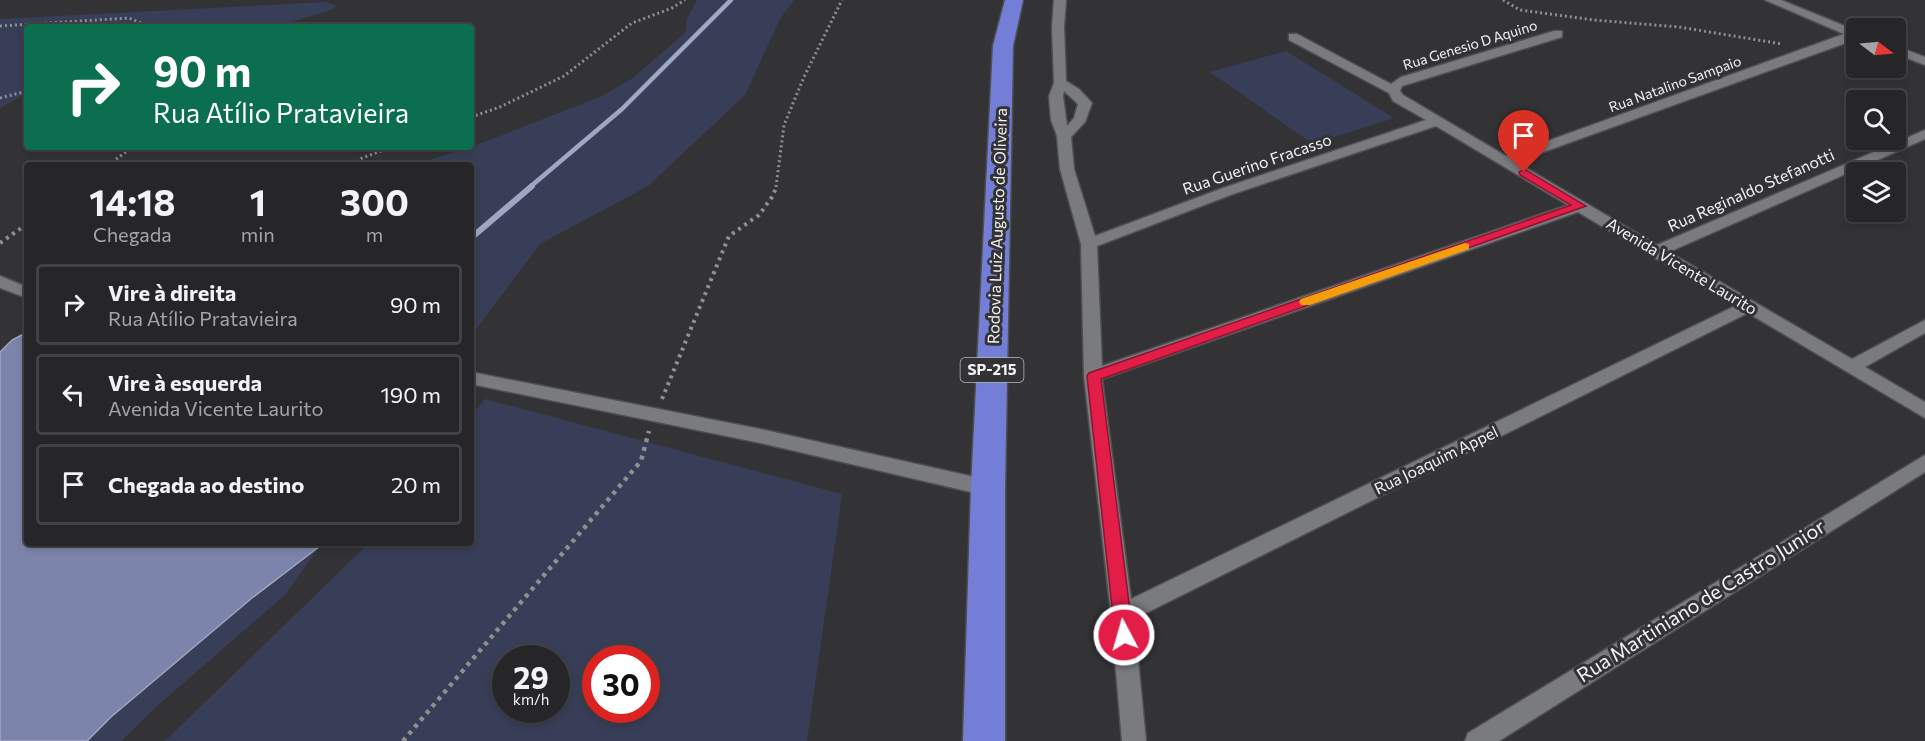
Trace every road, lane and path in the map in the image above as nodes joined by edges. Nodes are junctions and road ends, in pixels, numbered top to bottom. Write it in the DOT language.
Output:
graph roads {
  1 [pos="685,0"];
  2 [pos="842,0"];
  3 [pos="1014,0"];
  4 [pos="1060,0"];
  5 [pos="1503,0"];
  6 [pos="1771,0"];
  7 [pos="32,24"];
  8 [pos="144,24"];
  9 [pos="24,25"];
  10 [pos="0,26"];
  11 [pos="1846,31"];
  12 [pos="1558,34"];
  13 [pos="1293,37"];
  14 [pos="1846,38"];
  15 [pos="1815,49"];
  16 [pos="1906,54"];
  17 [pos="1925,61"];
  18 [pos="1060,83"];
  19 [pos="1394,91"];
  20 [pos="24,92"];
  21 [pos="0,98"];
  22 [pos="474,116"];
  23 [pos="1438,121"];
  24 [pos="1925,134"];
  25 [pos="1064,136"];
  26 [pos="129,150"];
  27 [pos="384,150"];
  28 [pos="1506,161"];
  29 [pos="112,162"];
  30 [pos="357,162"];
  31 [pos="1580,206"];
  32 [pos="24,226"];
  33 [pos="0,243"];
  34 [pos="1089,244"];
  35 [pos="1657,251"];
  36 [pos="0,281"];
  37 [pos="24,292"];
  38 [pos="1749,306"];
  39 [pos="1925,326"];
  40 [pos="1852,367"];
  41 [pos="1094,376"];
  42 [pos="474,379"];
  43 [pos="1925,411"];
  44 [pos="655,415"];
  45 [pos="1925,462"];
  46 [pos="988,488"];
  47 [pos="1122,614"];
  48 [pos="403,741"];
  49 [pos="984,741"];
  50 [pos="1134,741"];
  51 [pos="1477,741"];
  1 -- 22 [label="path"];
  2 -- 44 [label="path"];
  3 -- 46 [label="highway, Rodovia Luiz Augusto de Oliveira / SP-215"];
  4 -- 18 [label="street"];
  5 -- 15 [label="path"];
  6 -- 11 [label="street"];
  7 -- 8 [label="path"];
  9 -- 10 [label="path"];
  12 -- 19 [label="street, Rua Genesio D Aquino"];
  13 -- 19 [label="street, Avenida Vicente Laurito"];
  14 -- 15 [label="street, Rua Natalino Sampaio"];
  15 -- 28 [label="street, Rua Natalino Sampaio"];
  16 -- 17 [label="street"];
  18 -- 25 [label="street"];
  18 -- 25 [label="street"];
  19 -- 23 [label="street, Avenida Vicente Laurito"];
  20 -- 21 [label="path"];
  23 -- 28 [label="street, Avenida Vicente Laurito"];
  23 -- 34 [label="street, Rua Guerino Fracasso"];
  24 -- 35 [label="street, Rua Reginaldo Stefanotti"];
  25 -- 34 [label="street"];
  26 -- 29 [label="path"];
  27 -- 30 [label="path"];
  28 -- 31 [label="street, Avenida Vicente Laurito"];
  31 -- 35 [label="street, Avenida Vicente Laurito"];
  31 -- 41 [label="street"];
  32 -- 33 [label="path"];
  34 -- 41 [label="street"];
  35 -- 38 [label="street, Avenida Vicente Laurito"];
  36 -- 37 [label="street"];
  38 -- 40 [label="street, Avenida Vicente Laurito"];
  38 -- 47 [label="street, Rua Joaquim Appel"];
  39 -- 40 [label="street"];
  40 -- 43 [label="street, Avenida Vicente Laurito"];
  41 -- 47 [label="street"];
  42 -- 44 [label="street"];
  44 -- 46 [label="street"];
  44 -- 48 [label="path"];
  45 -- 51 [label="street, Rua Martiniano de Castro Junior"];
  46 -- 49 [label="highway, Rodovia Luiz Augusto de Oliveira / SP-215"];
  47 -- 50 [label="street"];
}
